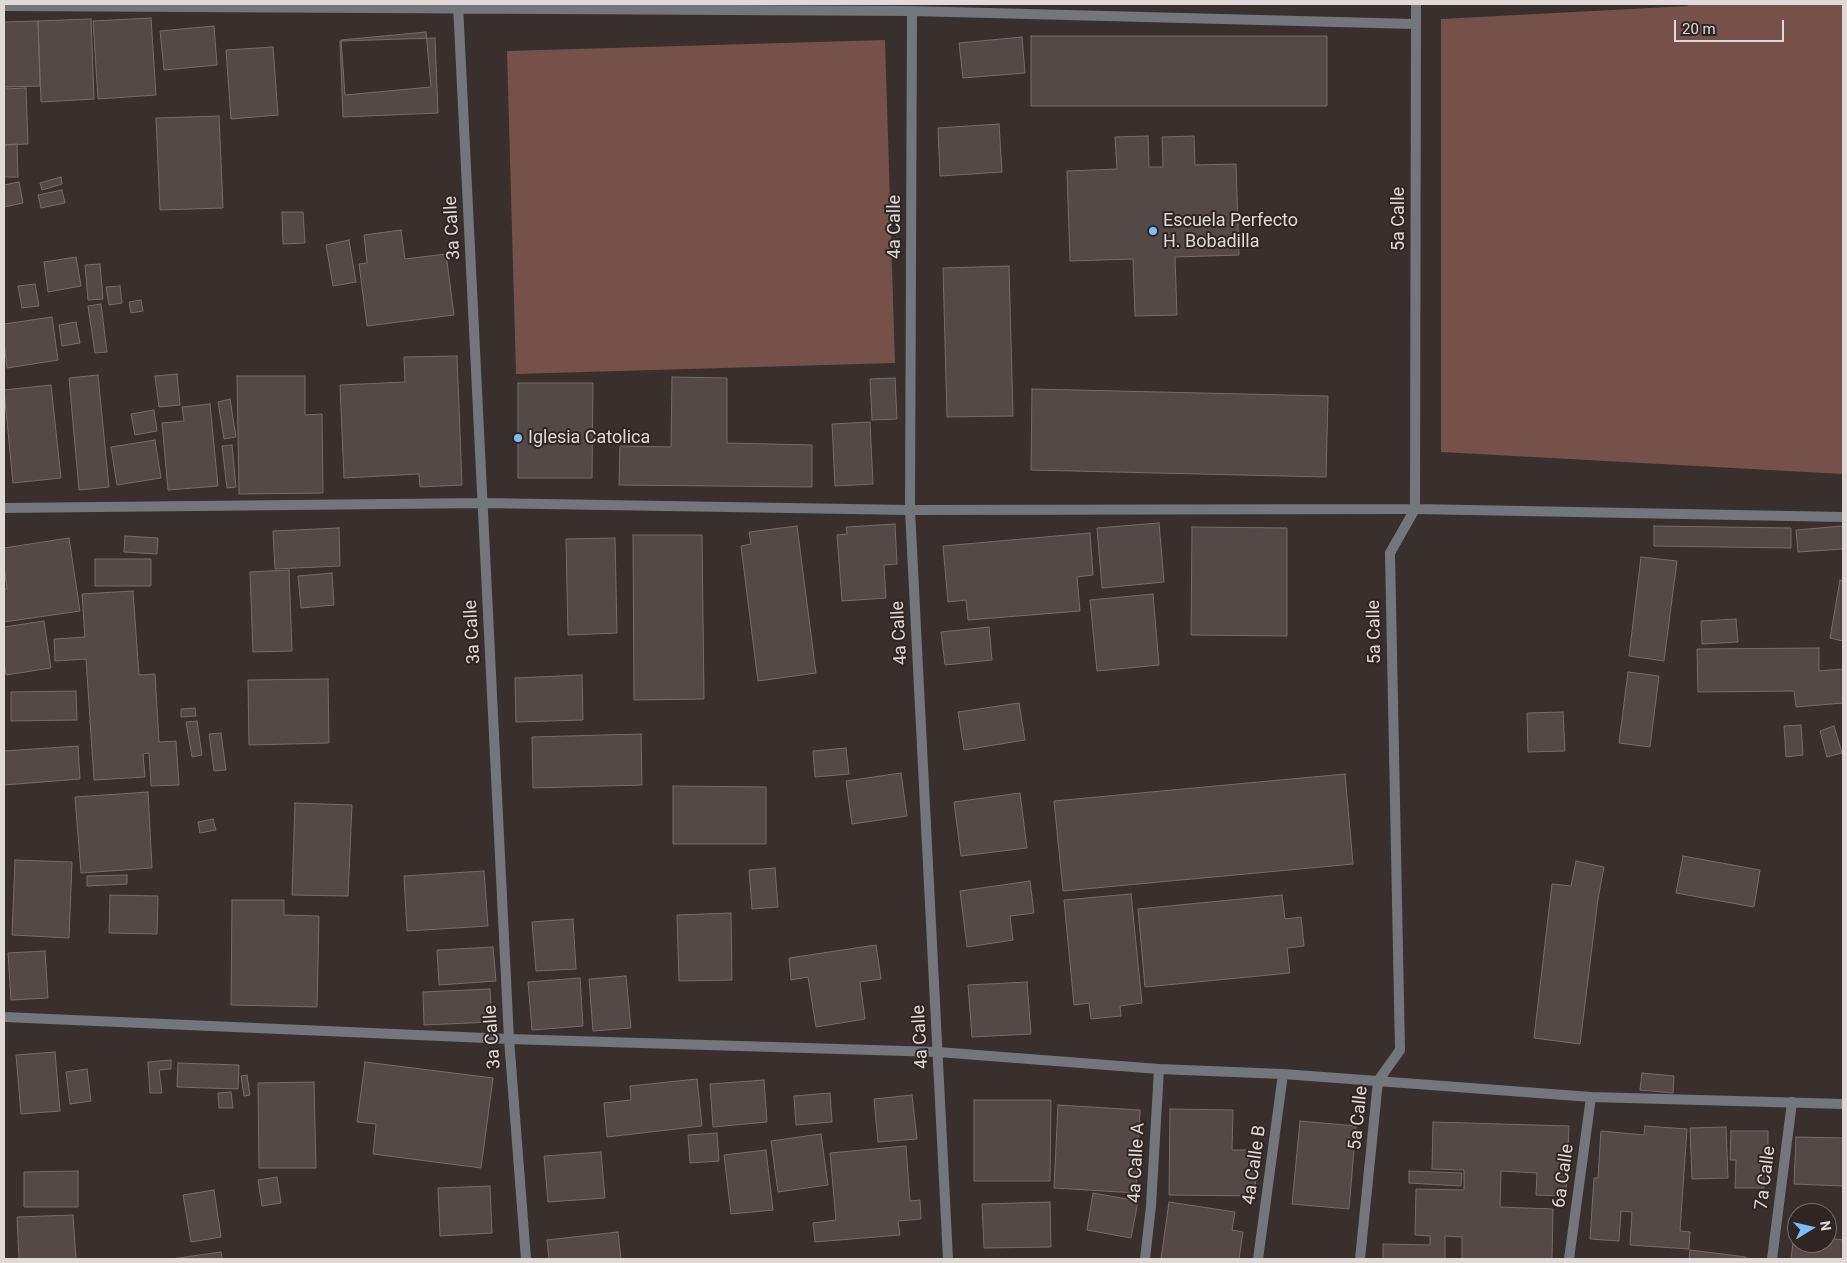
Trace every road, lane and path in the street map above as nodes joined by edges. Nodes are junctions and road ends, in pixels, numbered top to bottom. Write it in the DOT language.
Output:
graph roads {
  1 [pos="1416,4"];
  2 [pos="4,6"];
  3 [pos="458,7"];
  4 [pos="912,7"];
  5 [pos="1416,24"];
  6 [pos="483,503"];
  7 [pos="4,508"];
  8 [pos="1415,509"];
  9 [pos="910,510"];
  10 [pos="1843,517"];
  11 [pos="4,1017"];
  12 [pos="509,1039"];
  13 [pos="938,1052"];
  14 [pos="1159,1069"];
  15 [pos="1284,1074"];
  16 [pos="1378,1081"];
  17 [pos="1591,1097"];
  18 [pos="1792,1102"];
  19 [pos="1843,1104"];
  20 [pos="526,1259"];
  21 [pos="948,1259"];
  22 [pos="1146,1259"];
  23 [pos="1258,1259"];
  24 [pos="1360,1259"];
  25 [pos="1569,1259"];
  26 [pos="1772,1259"];
  1 -- 5 [label="street, 5a Calle"];
  2 -- 3 [label="street"];
  3 -- 4 [label="street"];
  3 -- 6 [label="street, 3a Calle"];
  4 -- 5 [label="street"];
  4 -- 9 [label="street, 4a Calle"];
  5 -- 8 [label="street, 5a Calle"];
  6 -- 7 [label="street"];
  6 -- 9 [label="street"];
  6 -- 12 [label="street, 3a Calle"];
  8 -- 9 [label="street"];
  8 -- 10 [label="street"];
  8 -- 16 [label="street, 5a Calle"];
  9 -- 13 [label="street, 4a Calle"];
  11 -- 12 [label="street"];
  12 -- 13 [label="street"];
  12 -- 20 [label="street, 3a Calle"];
  13 -- 14 [label="street"];
  13 -- 21 [label="street, 4a Calle"];
  14 -- 15 [label="street"];
  14 -- 22 [label="street, 4a Calle A"];
  15 -- 16 [label="street"];
  15 -- 23 [label="street, 4a Calle B"];
  16 -- 17 [label="street"];
  16 -- 24 [label="street, 5a Calle"];
  17 -- 18 [label="street"];
  17 -- 25 [label="street, 6a Calle"];
  18 -- 19 [label="street"];
  18 -- 26 [label="street, 7a Calle"];
}
